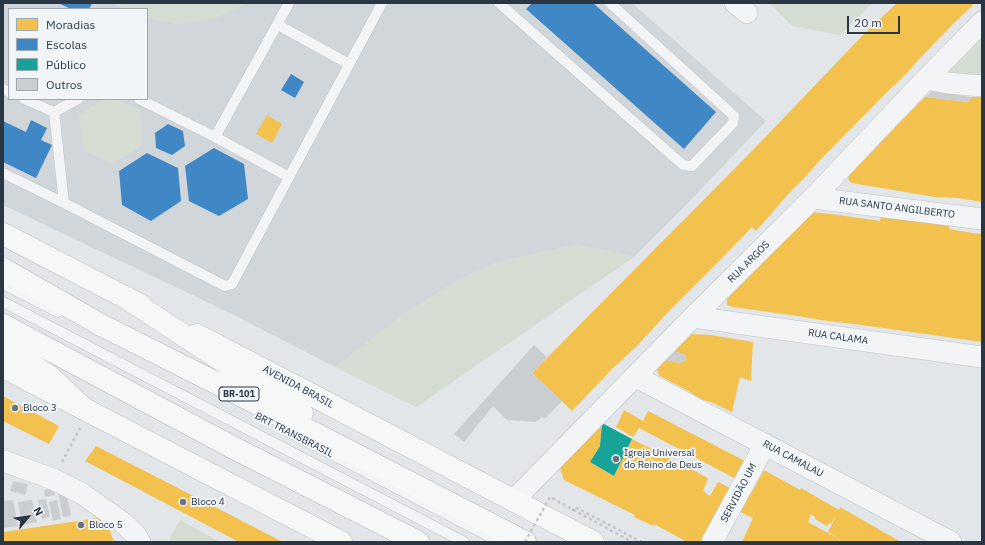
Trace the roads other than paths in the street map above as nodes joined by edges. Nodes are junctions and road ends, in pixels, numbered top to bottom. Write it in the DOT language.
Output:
graph roads {
  1 [pos="289,3"];
  2 [pos="382,3"];
  3 [pos="499,3"];
  4 [pos="610,3"];
  5 [pos="982,22"];
  6 [pos="278,24"];
  7 [pos="349,64"];
  8 [pos="926,79"];
  9 [pos="982,86"];
  10 [pos="26,100"];
  11 [pos="76,100"];
  12 [pos="141,100"];
  13 [pos="54,112"];
  14 [pos="215,137"];
  15 [pos="3,173"];
  16 [pos="289,177"];
  17 [pos="813,198"];
  18 [pos="64,202"];
  19 [pos="982,219"];
  20 [pos="3,234"];
  21 [pos="3,269"];
  22 [pos="3,284"];
  23 [pos="126,297"];
  24 [pos="3,302"];
  25 [pos="693,317"];
  26 [pos="3,325"];
  27 [pos="3,346"];
  28 [pos="982,357"];
  29 [pos="3,367"];
  30 [pos="166,369"];
  31 [pos="636,377"];
  32 [pos="87,411"];
  33 [pos="280,428"];
  34 [pos="765,444"];
  35 [pos="3,461"];
  36 [pos="402,478"];
  37 [pos="514,500"];
  38 [pos="137,541"];
  39 [pos="341,542"];
  40 [pos="418,542"];
  41 [pos="464,542"];
  42 [pos="500,542"];
  43 [pos="525,542"];
  44 [pos="593,542"];
  45 [pos="712,542"];
  46 [pos="951,542"];
  1 -- 6 [label="lane"];
  2 -- 7 [label="lane"];
  3 -- 4 [label="lane"];
  5 -- 8 [label="street, RUA ARGOS"];
  6 -- 7 [label="lane"];
  6 -- 14 [label="lane"];
  7 -- 16 [label="lane"];
  8 -- 9 [label="street"];
  8 -- 17 [label="street, RUA ARGOS"];
  10 -- 13 [label="lane"];
  11 -- 13 [label="lane"];
  12 -- 14 [label="lane"];
  13 -- 18 [label="lane"];
  14 -- 16 [label="lane"];
  15 -- 18 [label="lane"];
  16 -- 18 [label="lane"];
  17 -- 19 [label="street, RUA SANTO ANGILBERTO"];
  17 -- 25 [label="street, RUA ARGOS"];
  20 -- 23 [label="main road, AVENIDA BRASIL"];
  21 -- 36 [label="main road, BR-101"];
  22 -- 30 [label="lane"];
  23 -- 36 [label="main road"];
  23 -- 37 [label="main road, AVENIDA BRASIL"];
  24 -- 41 [label="lane, BRT TRANSBRASIL"];
  25 -- 28 [label="street, RUA CALAMA"];
  25 -- 31 [label="street, RUA ARGOS"];
  26 -- 40 [label="main road"];
  27 -- 32 [label="main road"];
  29 -- 32 [label="main road"];
  31 -- 34 [label="street, RUA CAMALAU"];
  31 -- 37 [label="street, RUA ARGOS"];
  32 -- 39 [label="main road"];
  33 -- 42 [label="lane, BRT TRANSBRASIL"];
  34 -- 45 [label="street, SERVIDÃO UM"];
  34 -- 46 [label="street, RUA CAMALAU"];
  35 -- 38 [label="street"];
  36 -- 43 [label="main road, BR-101"];
  37 -- 44 [label="main road, AVENIDA BRASIL"];
}
